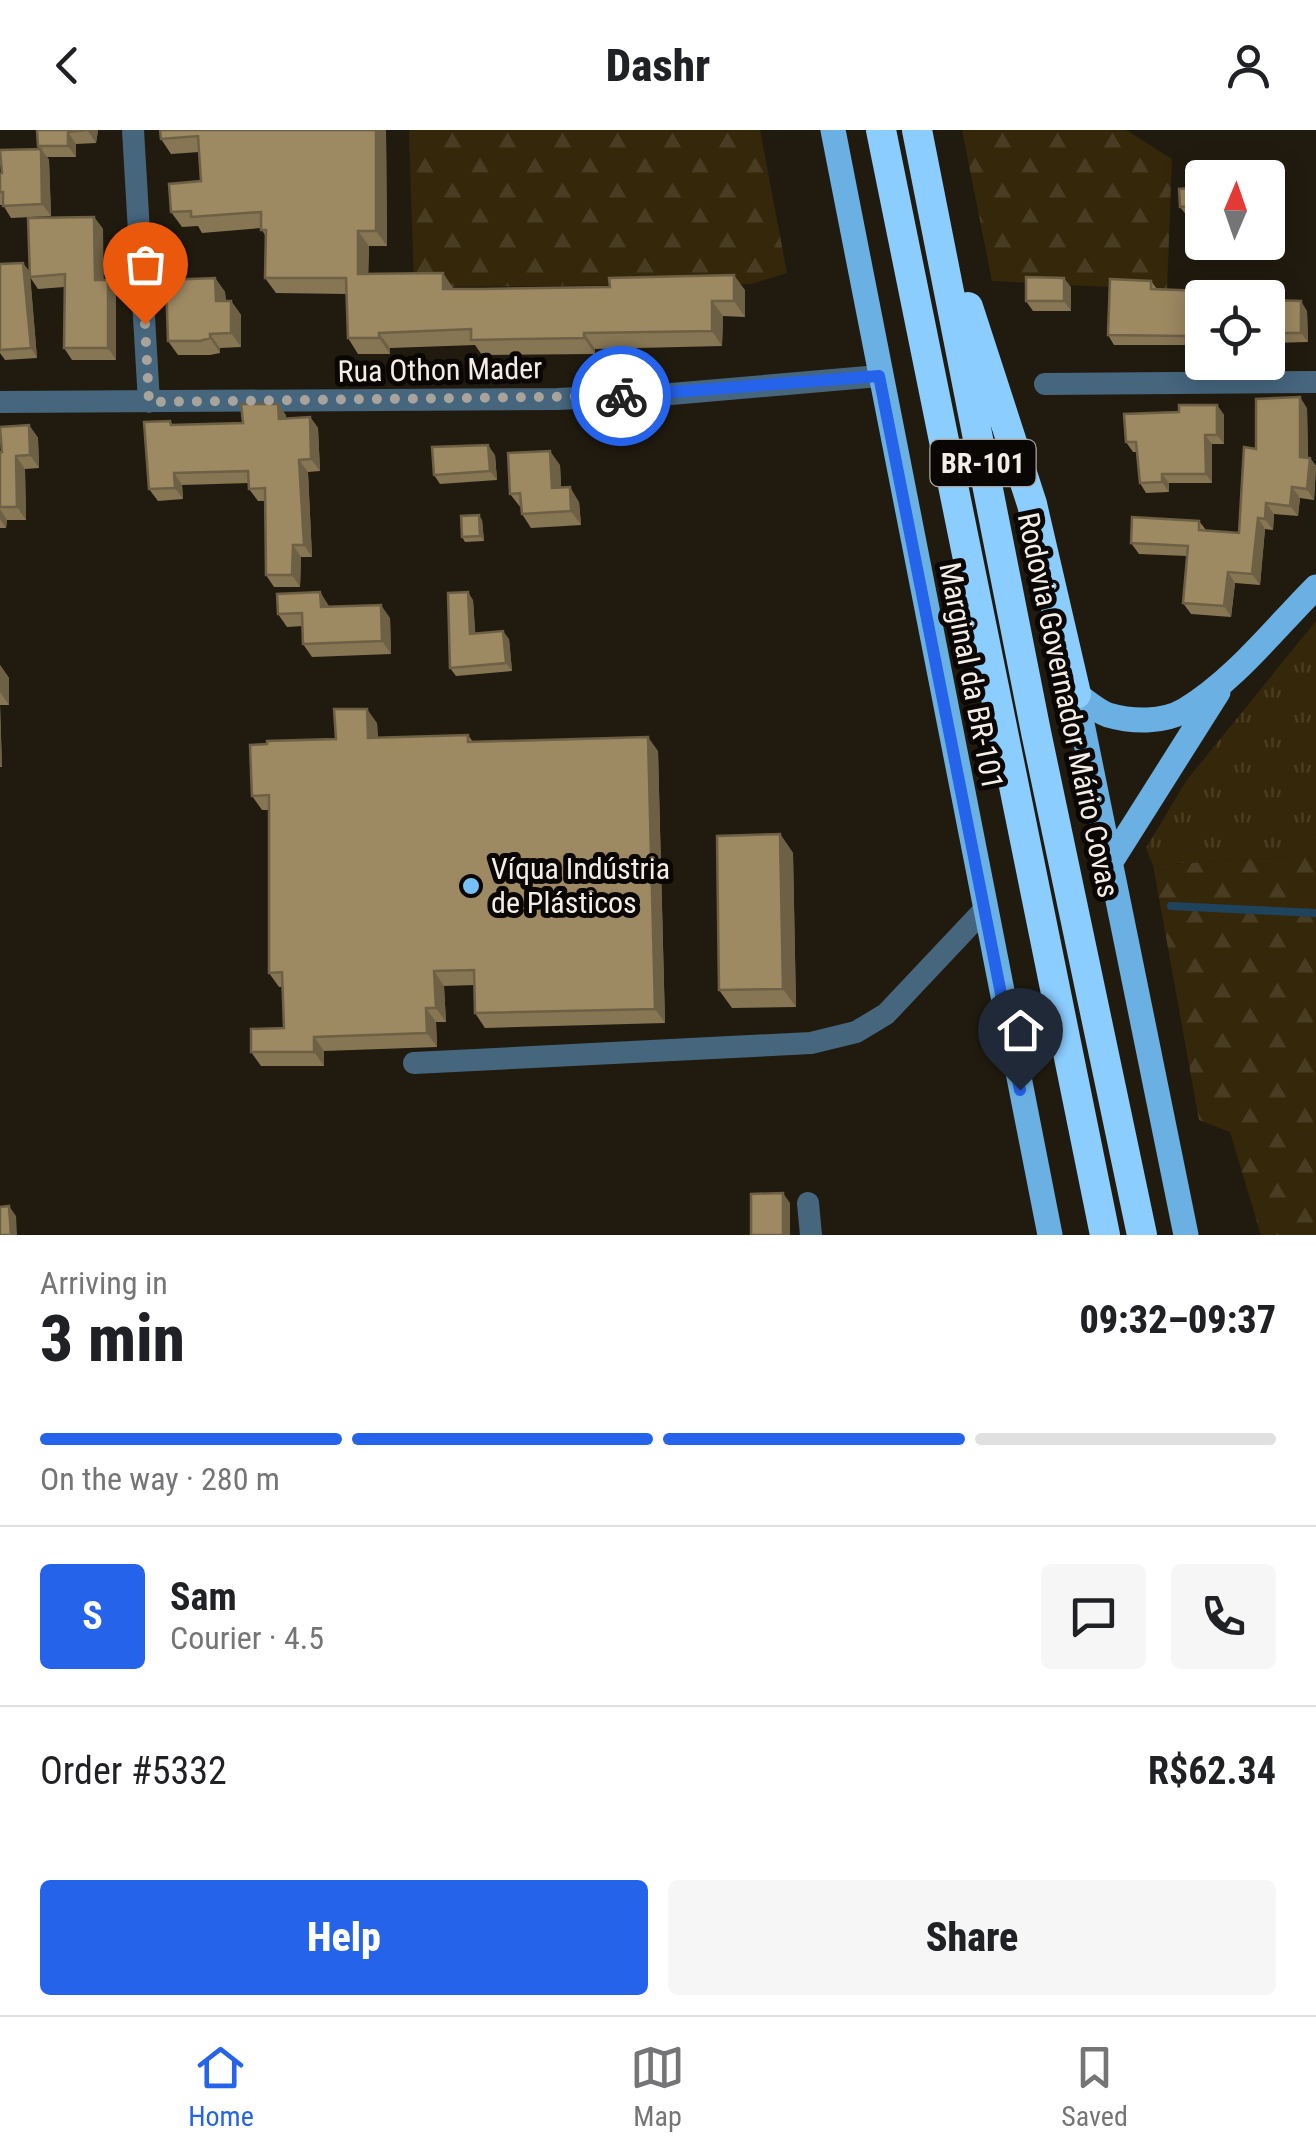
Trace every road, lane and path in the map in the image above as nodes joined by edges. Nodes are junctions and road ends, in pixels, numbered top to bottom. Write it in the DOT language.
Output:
graph roads {
  1 [pos="133,130"];
  2 [pos="832,130"];
  3 [pos="881,130"];
  4 [pos="917,130"];
  5 [pos="930,194"];
  6 [pos="879,376"];
  7 [pos="1316,382"];
  8 [pos="1045,384"];
  9 [pos="0,402"];
  10 [pos="149,402"];
  11 [pos="1316,587"];
  12 [pos="1229,675"];
  13 [pos="1076,694"];
  14 [pos="1110,863"];
  15 [pos="984,910"];
  16 [pos="414,1062"];
  17 [pos="808,1202"];
  18 [pos="811,1235"];
  19 [pos="1050,1235"];
  20 [pos="1105,1235"];
  21 [pos="1142,1235"];
  22 [pos="1186,1235"];
  1 -- 10 [label="street"];
  2 -- 6 [label="main road, Marginal da BR-101"];
  3 -- 20 [label="highway, BR-101"];
  4 -- 5 [label="highway, Rodovia Governador Mário Covas / BR-101"];
  5 -- 13 [label="highway"];
  5 -- 21 [label="highway, Rodovia Governador Mário Covas / BR-101"];
  6 -- 10 [label="street, Rua Othon Mader"];
  6 -- 15 [label="main road, Marginal da BR-101"];
  7 -- 8 [label="street"];
  9 -- 10 [label="street, Rua Othon Mader"];
  11 -- 12 [label="main road"];
  12 -- 13 [label="main road"];
  12 -- 14 [label="main road"];
  13 -- 14 [label="main road"];
  14 -- 22 [label="main road"];
  15 -- 16 [label="street"];
  15 -- 19 [label="main road, Marginal da BR-101"];
  17 -- 18 [label="street"];
}
